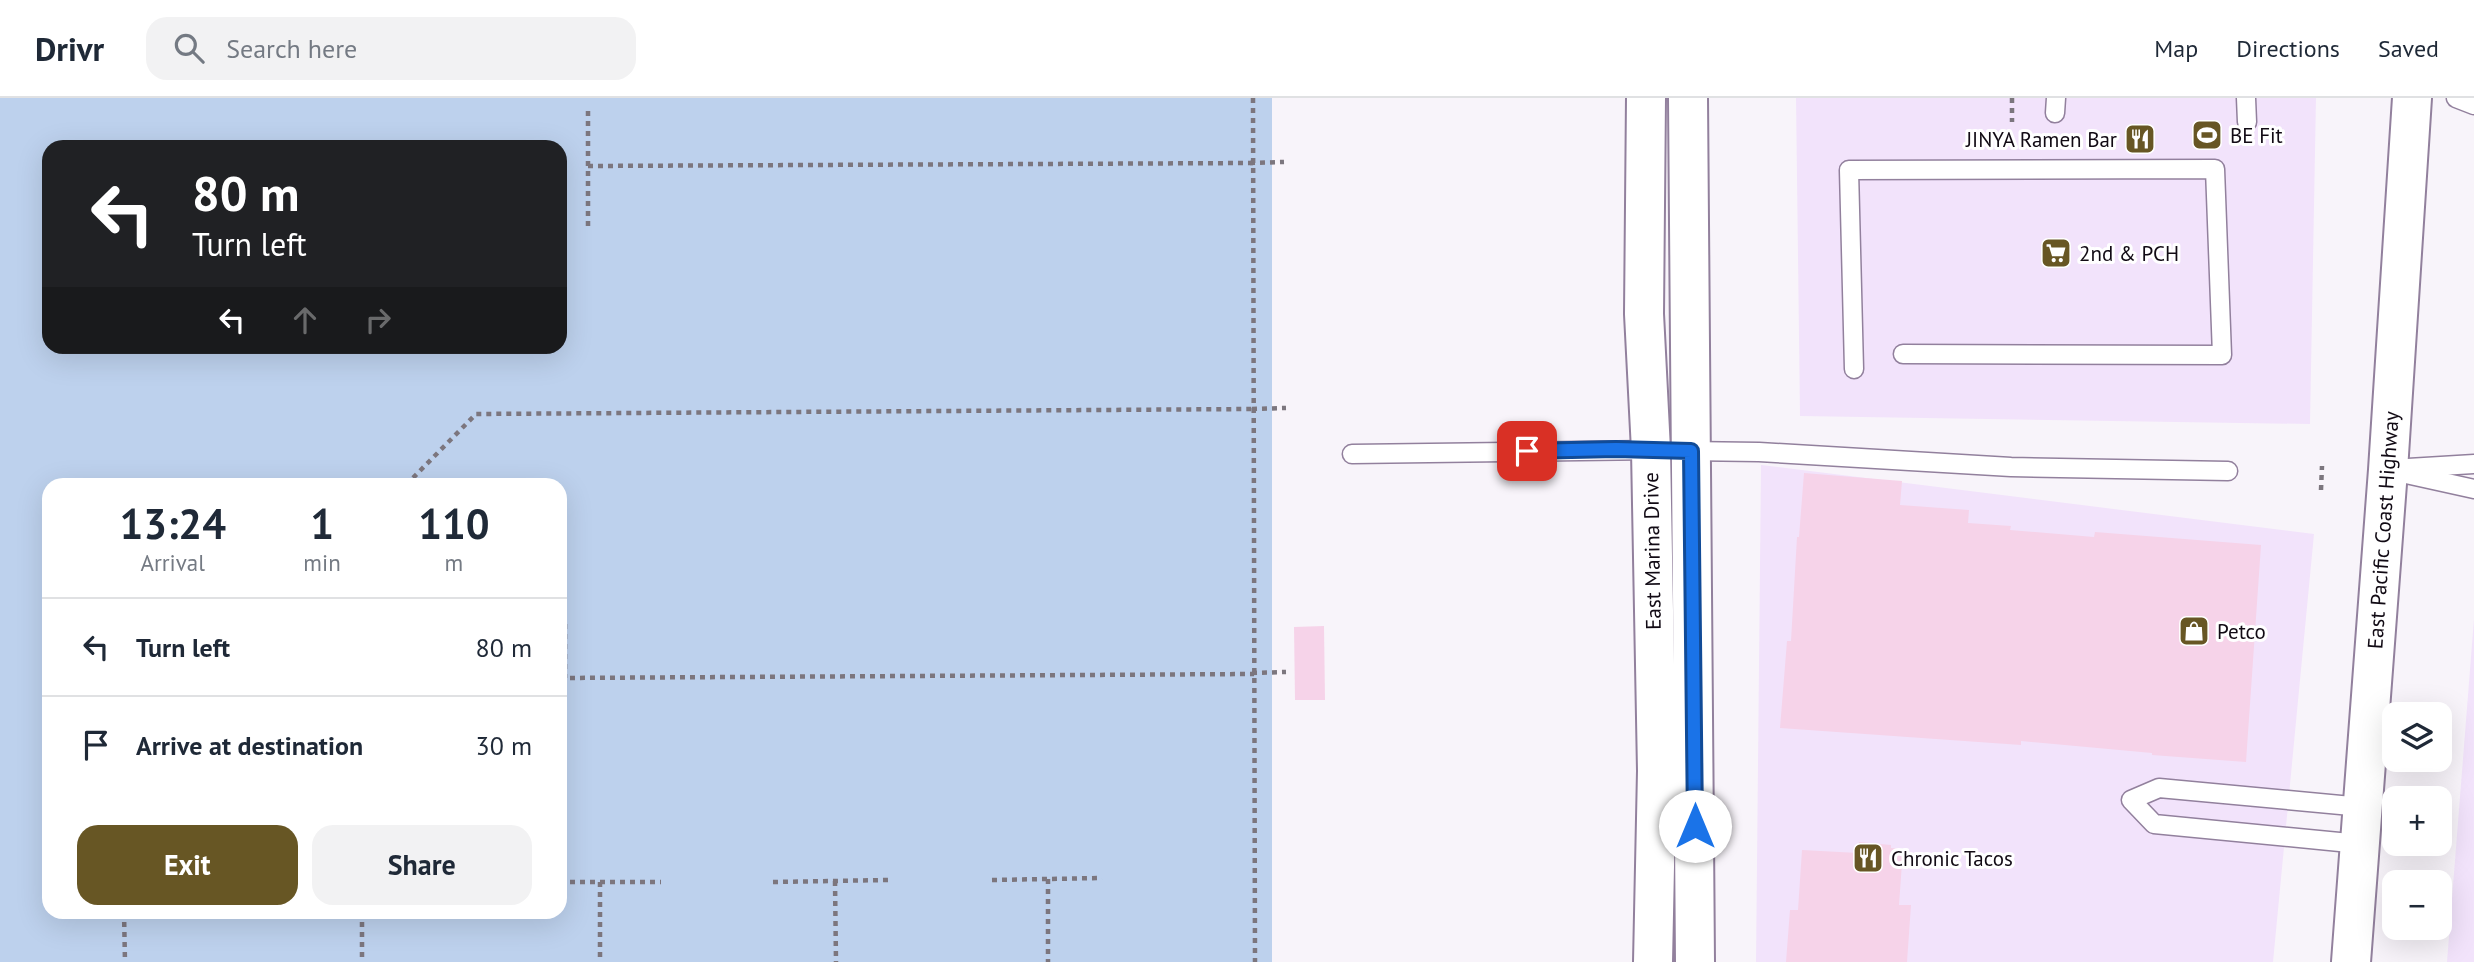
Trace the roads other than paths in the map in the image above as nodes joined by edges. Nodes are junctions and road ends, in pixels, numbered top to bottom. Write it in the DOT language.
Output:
graph roads {
  1 [pos="1646,98"];
  2 [pos="1688,98"];
  3 [pos="2246,98"];
  4 [pos="2412,98"];
  5 [pos="2456,98"];
  6 [pos="2474,105"];
  7 [pos="2247,122"];
  8 [pos="1903,354"];
  9 [pos="1854,369"];
  10 [pos="1651,450"];
  11 [pos="1691,451"];
  12 [pos="1352,454"];
  13 [pos="2474,464"];
  14 [pos="2388,470"];
  15 [pos="2228,471"];
  16 [pos="2474,489"];
  17 [pos="2362,807"];
  18 [pos="2360,844"];
  19 [pos="1653,962"];
  20 [pos="1695,962"];
  21 [pos="2351,962"];
  1 -- 10 [label="main road, East Marina Drive"];
  2 -- 11 [label="main road, East Marina Drive"];
  3 -- 7 [label="lane"];
  4 -- 14 [label="main road, East Pacific Coast Highway"];
  5 -- 6 [label="lane"];
  8 -- 9 [label="lane"];
  10 -- 11 [label="lane"];
  10 -- 12 [label="lane"];
  10 -- 19 [label="main road, East Marina Drive"];
  11 -- 15 [label="lane"];
  11 -- 20 [label="main road, East Marina Drive"];
  13 -- 14 [label="lane"];
  14 -- 16 [label="lane"];
  14 -- 17 [label="main road, East Pacific Coast Highway"];
  17 -- 18 [label="main road, East Pacific Coast Highway"];
  17 -- 18 [label="lane"];
  18 -- 21 [label="main road, East Pacific Coast Highway"];
}
